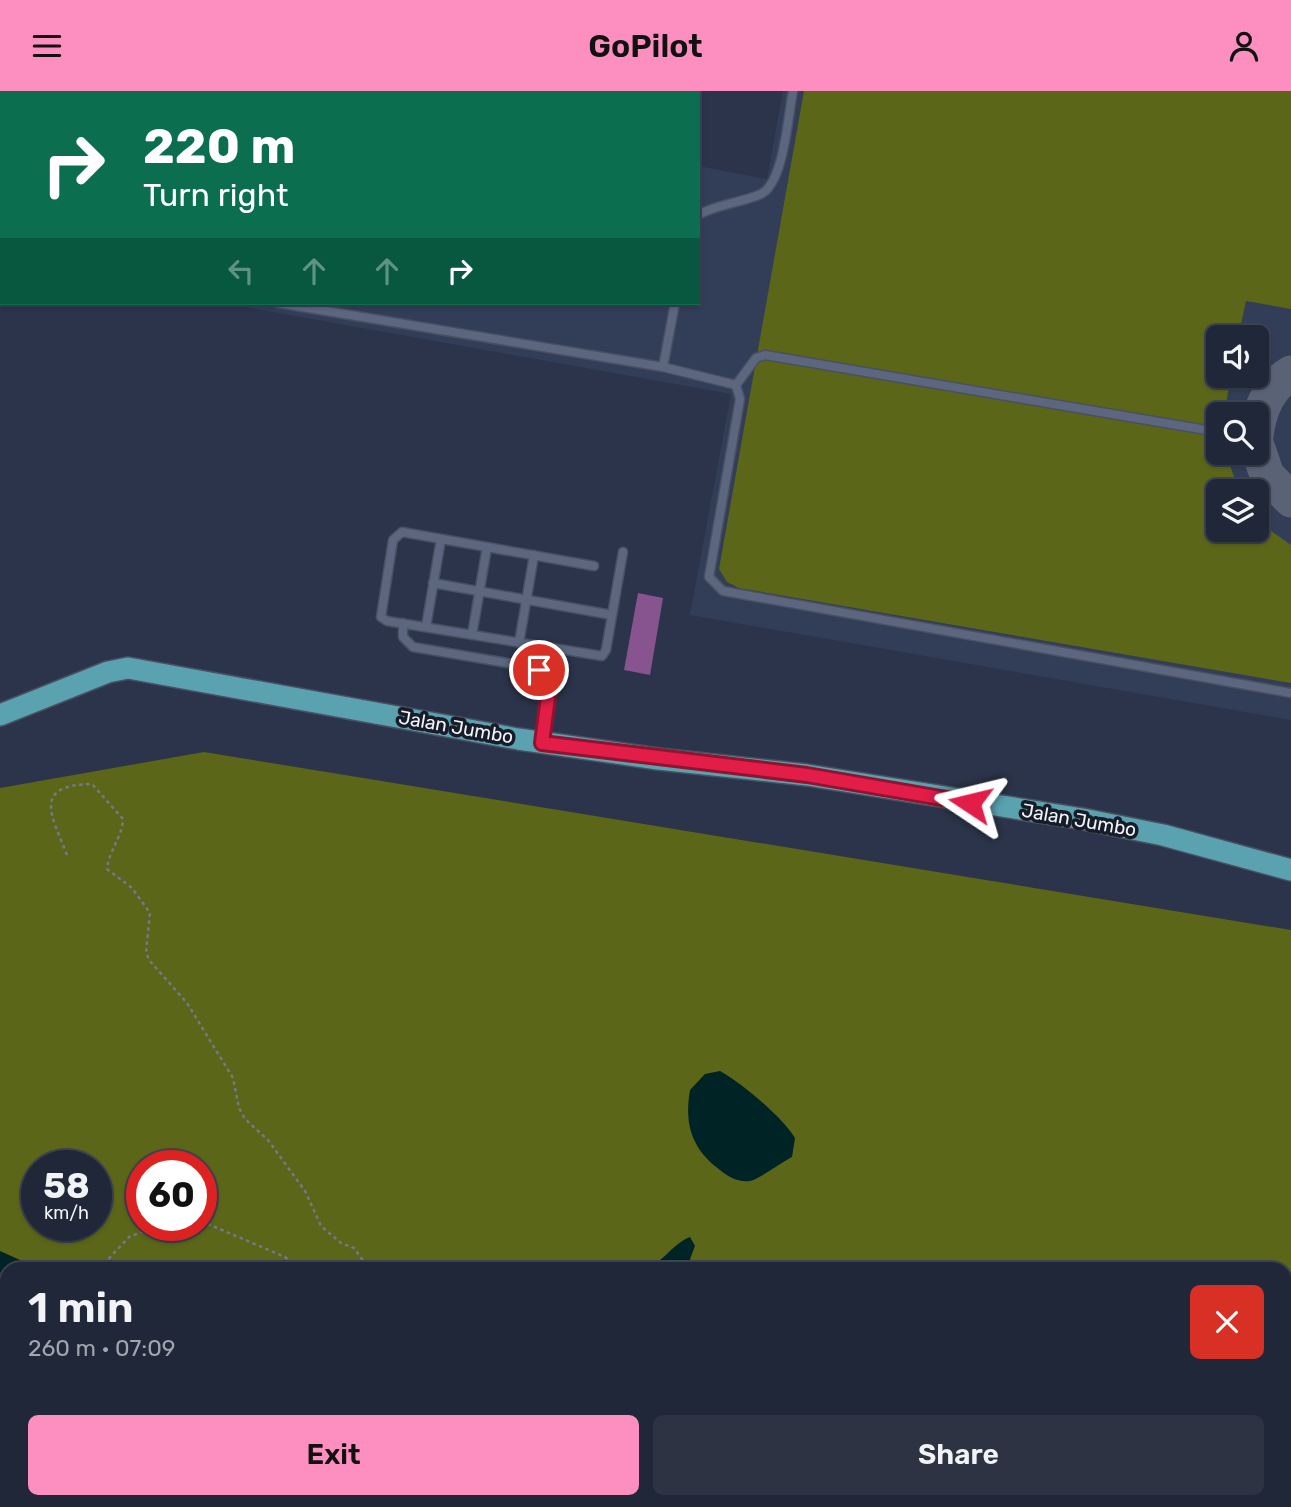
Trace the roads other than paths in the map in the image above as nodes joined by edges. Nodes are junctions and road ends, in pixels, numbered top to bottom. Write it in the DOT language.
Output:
graph roads {
  1 [pos="793,91"];
  2 [pos="700,214"];
  3 [pos="290,305"];
  4 [pos="675,305"];
  5 [pos="663,367"];
  6 [pos="736,385"];
  7 [pos="1206,430"];
  8 [pos="441,539"];
  9 [pos="487,547"];
  10 [pos="623,552"];
  11 [pos="534,555"];
  12 [pos="594,566"];
  13 [pos="433,583"];
  14 [pos="480,591"];
  15 [pos="526,599"];
  16 [pos="612,615"];
  17 [pos="403,624"];
  18 [pos="426,627"];
  19 [pos="472,635"];
  20 [pos="519,643"];
  21 [pos="1291,693"];
  22 [pos="0,715"];
  23 [pos="542,743"];
  24 [pos="1291,870"];
  1 -- 2 [label="lane"];
  3 -- 5 [label="lane"];
  4 -- 5 [label="lane"];
  5 -- 6 [label="lane"];
  6 -- 7 [label="lane"];
  6 -- 21 [label="lane"];
  8 -- 9 [label="lane"];
  8 -- 13 [label="lane"];
  8 -- 17 [label="lane"];
  9 -- 11 [label="lane"];
  9 -- 14 [label="lane"];
  10 -- 16 [label="lane"];
  11 -- 12 [label="lane"];
  11 -- 15 [label="lane"];
  13 -- 14 [label="lane"];
  13 -- 18 [label="lane"];
  14 -- 15 [label="lane"];
  14 -- 19 [label="lane"];
  15 -- 16 [label="lane"];
  15 -- 20 [label="lane"];
  16 -- 20 [label="lane"];
  17 -- 18 [label="lane"];
  17 -- 23 [label="lane"];
  18 -- 19 [label="lane"];
  19 -- 20 [label="lane"];
  22 -- 23 [label="main road, Jalan Jumbo"];
  23 -- 24 [label="main road, Jalan Jumbo"];
}
